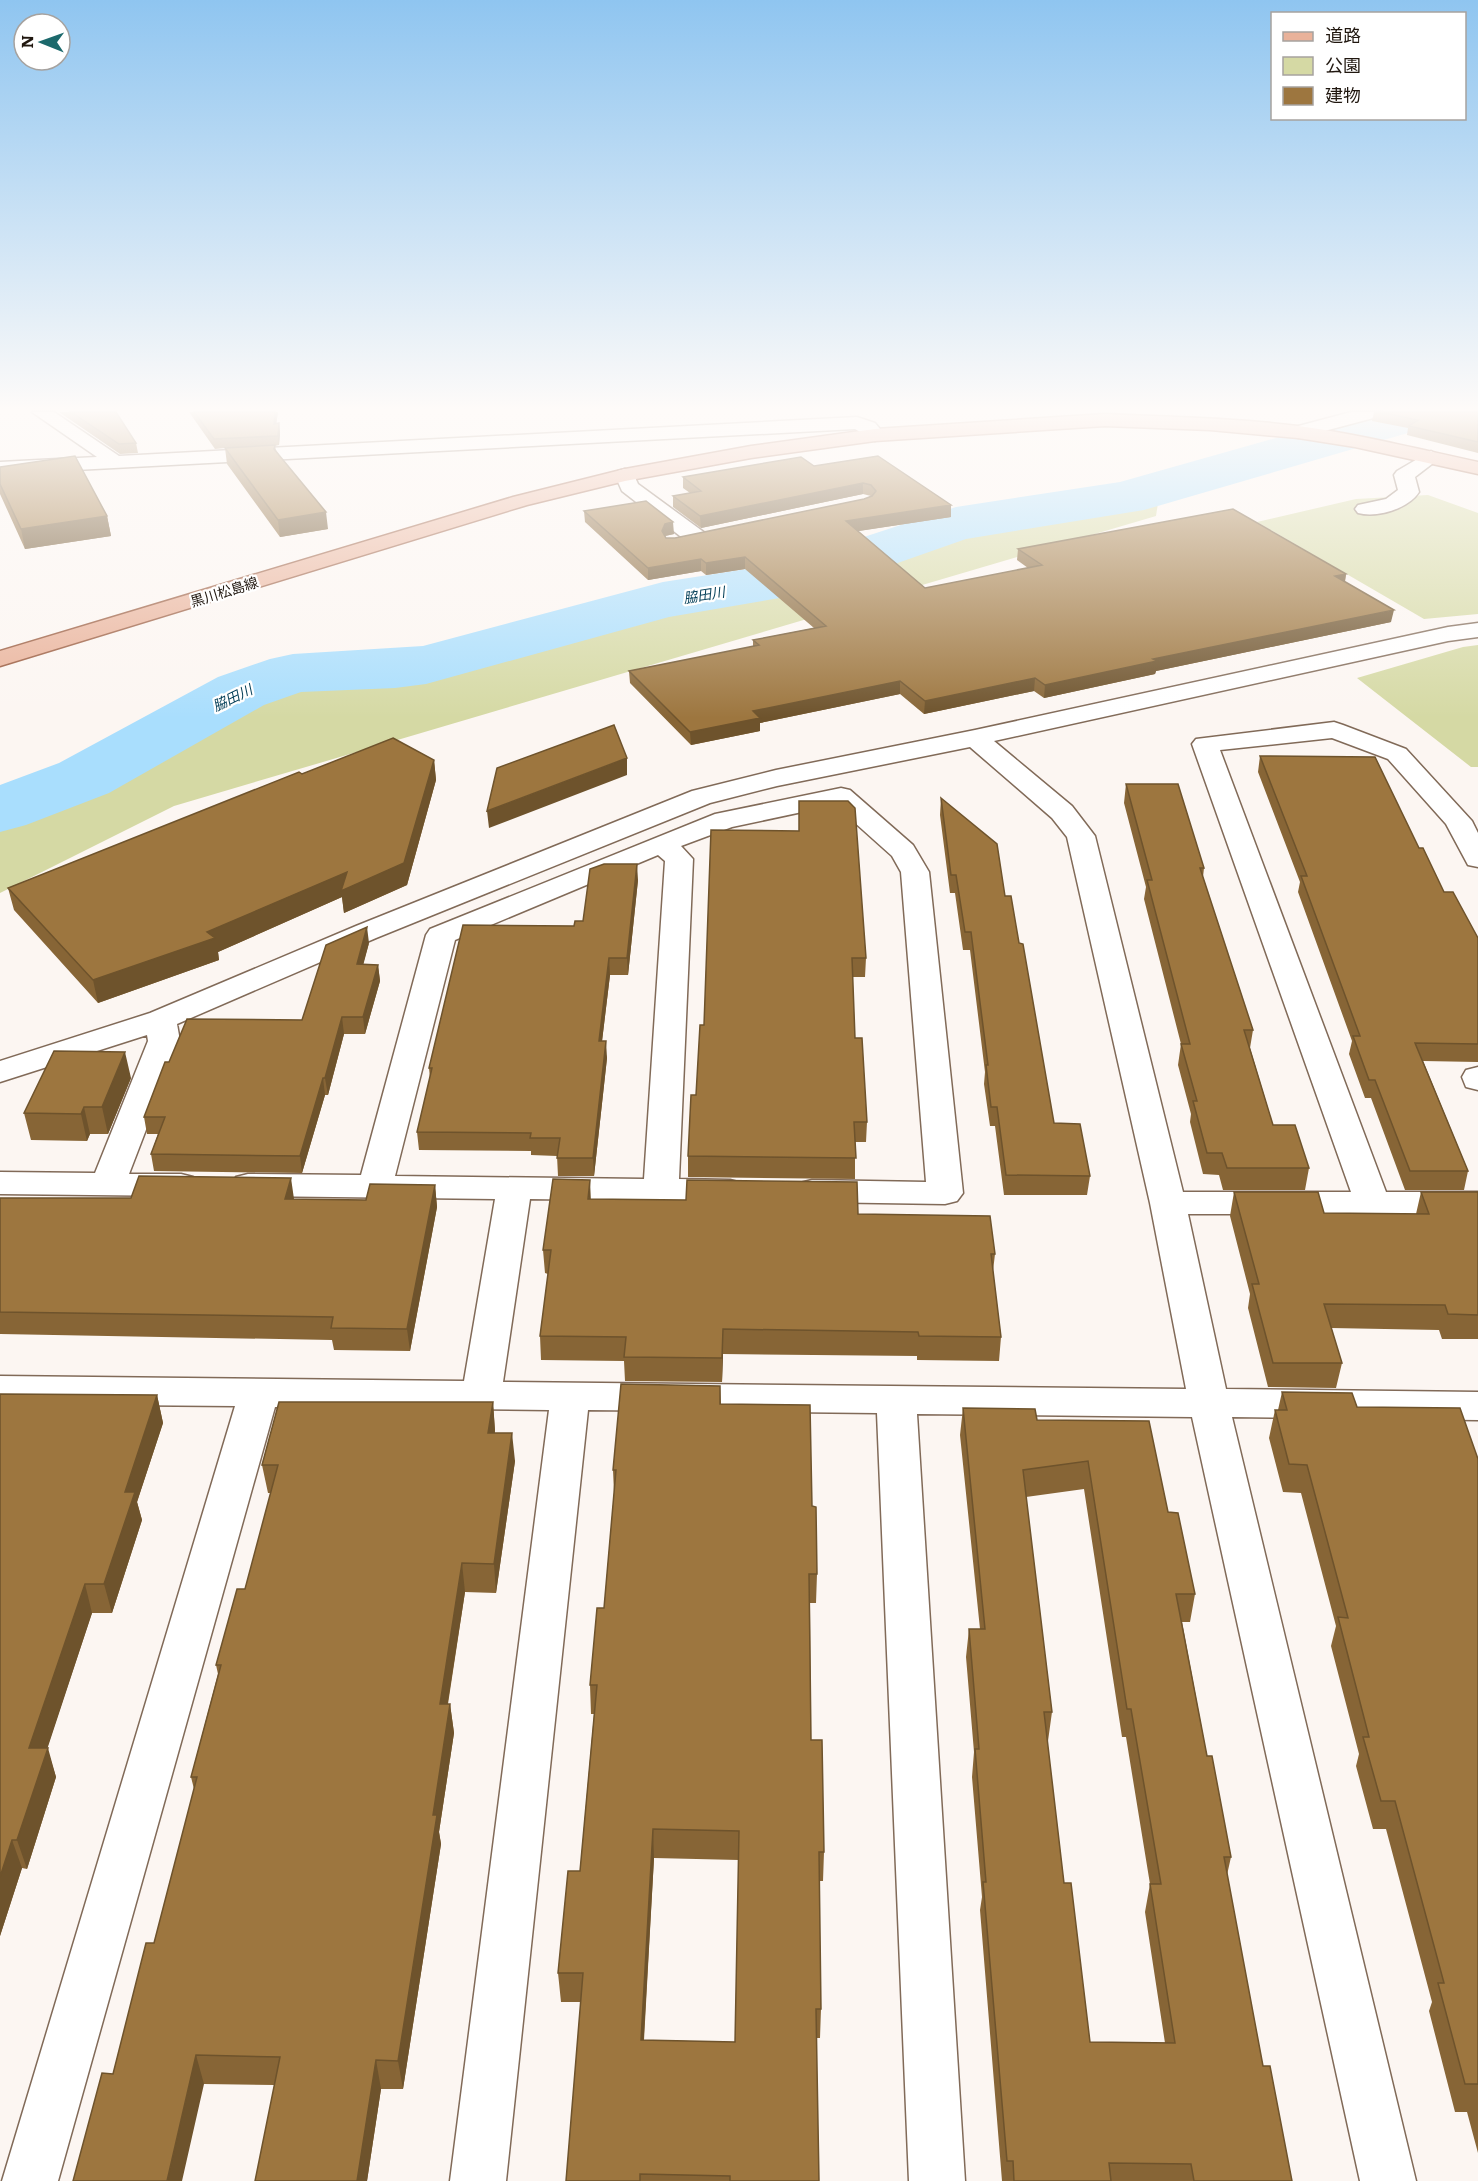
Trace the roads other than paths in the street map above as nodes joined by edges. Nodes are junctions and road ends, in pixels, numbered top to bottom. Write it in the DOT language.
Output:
graph roads {
  1 [pos="478,514"];
  2 [pos="665,514"];
  3 [pos="720,533"];
  4 [pos="697,538"];
  5 [pos="675,542"];
  6 [pos="1478,630"];
  7 [pos="0,659"];
  8 [pos="975,738"];
  9 [pos="661,844"];
  10 [pos="1478,860"];
  11 [pos="161,1020"];
  12 [pos="0,1072"];
  13 [pos="0,1183"];
  14 [pos="108,1184"];
  15 [pos="375,1187"];
  16 [pos="514,1188"];
  17 [pos="661,1190"];
  18 [pos="1168,1203"];
  19 [pos="1478,1203"];
  20 [pos="1373,1204"];
  21 [pos="0,1390"];
  22 [pos="259,1393"];
  23 [pos="481,1396"];
  24 [pos="570,1397"];
  25 [pos="896,1400"];
  26 [pos="1209,1404"];
  27 [pos="1478,1406"];
  28 [pos="30,2181"];
  29 [pos="478,2181"];
  30 [pos="937,2181"];
  31 [pos="1388,2181"];
  1 -- 7 [label="main road, 黒川松島線"];
  2 -- 4 [label="street"];
  3 -- 4 [label="street"];
  4 -- 5 [label="street"];
  6 -- 8 [label="street"];
  8 -- 11 [label="street"];
  8 -- 18 [label="street"];
  9 -- 15 [label="street"];
  9 -- 17 [label="street"];
  9 -- 17 [label="street"];
  10 -- 20 [label="street"];
  11 -- 12 [label="street"];
  11 -- 14 [label="street"];
  13 -- 14 [label="street"];
  14 -- 15 [label="street"];
  15 -- 16 [label="street"];
  16 -- 17 [label="street"];
  16 -- 23 [label="street"];
  18 -- 20 [label="street"];
  18 -- 26 [label="street"];
  19 -- 20 [label="street"];
  21 -- 22 [label="street"];
  22 -- 23 [label="street"];
  22 -- 28 [label="street"];
  23 -- 24 [label="street"];
  24 -- 25 [label="street"];
  24 -- 29 [label="street"];
  25 -- 26 [label="street"];
  25 -- 30 [label="street"];
  26 -- 27 [label="street"];
  26 -- 31 [label="street"];
}
